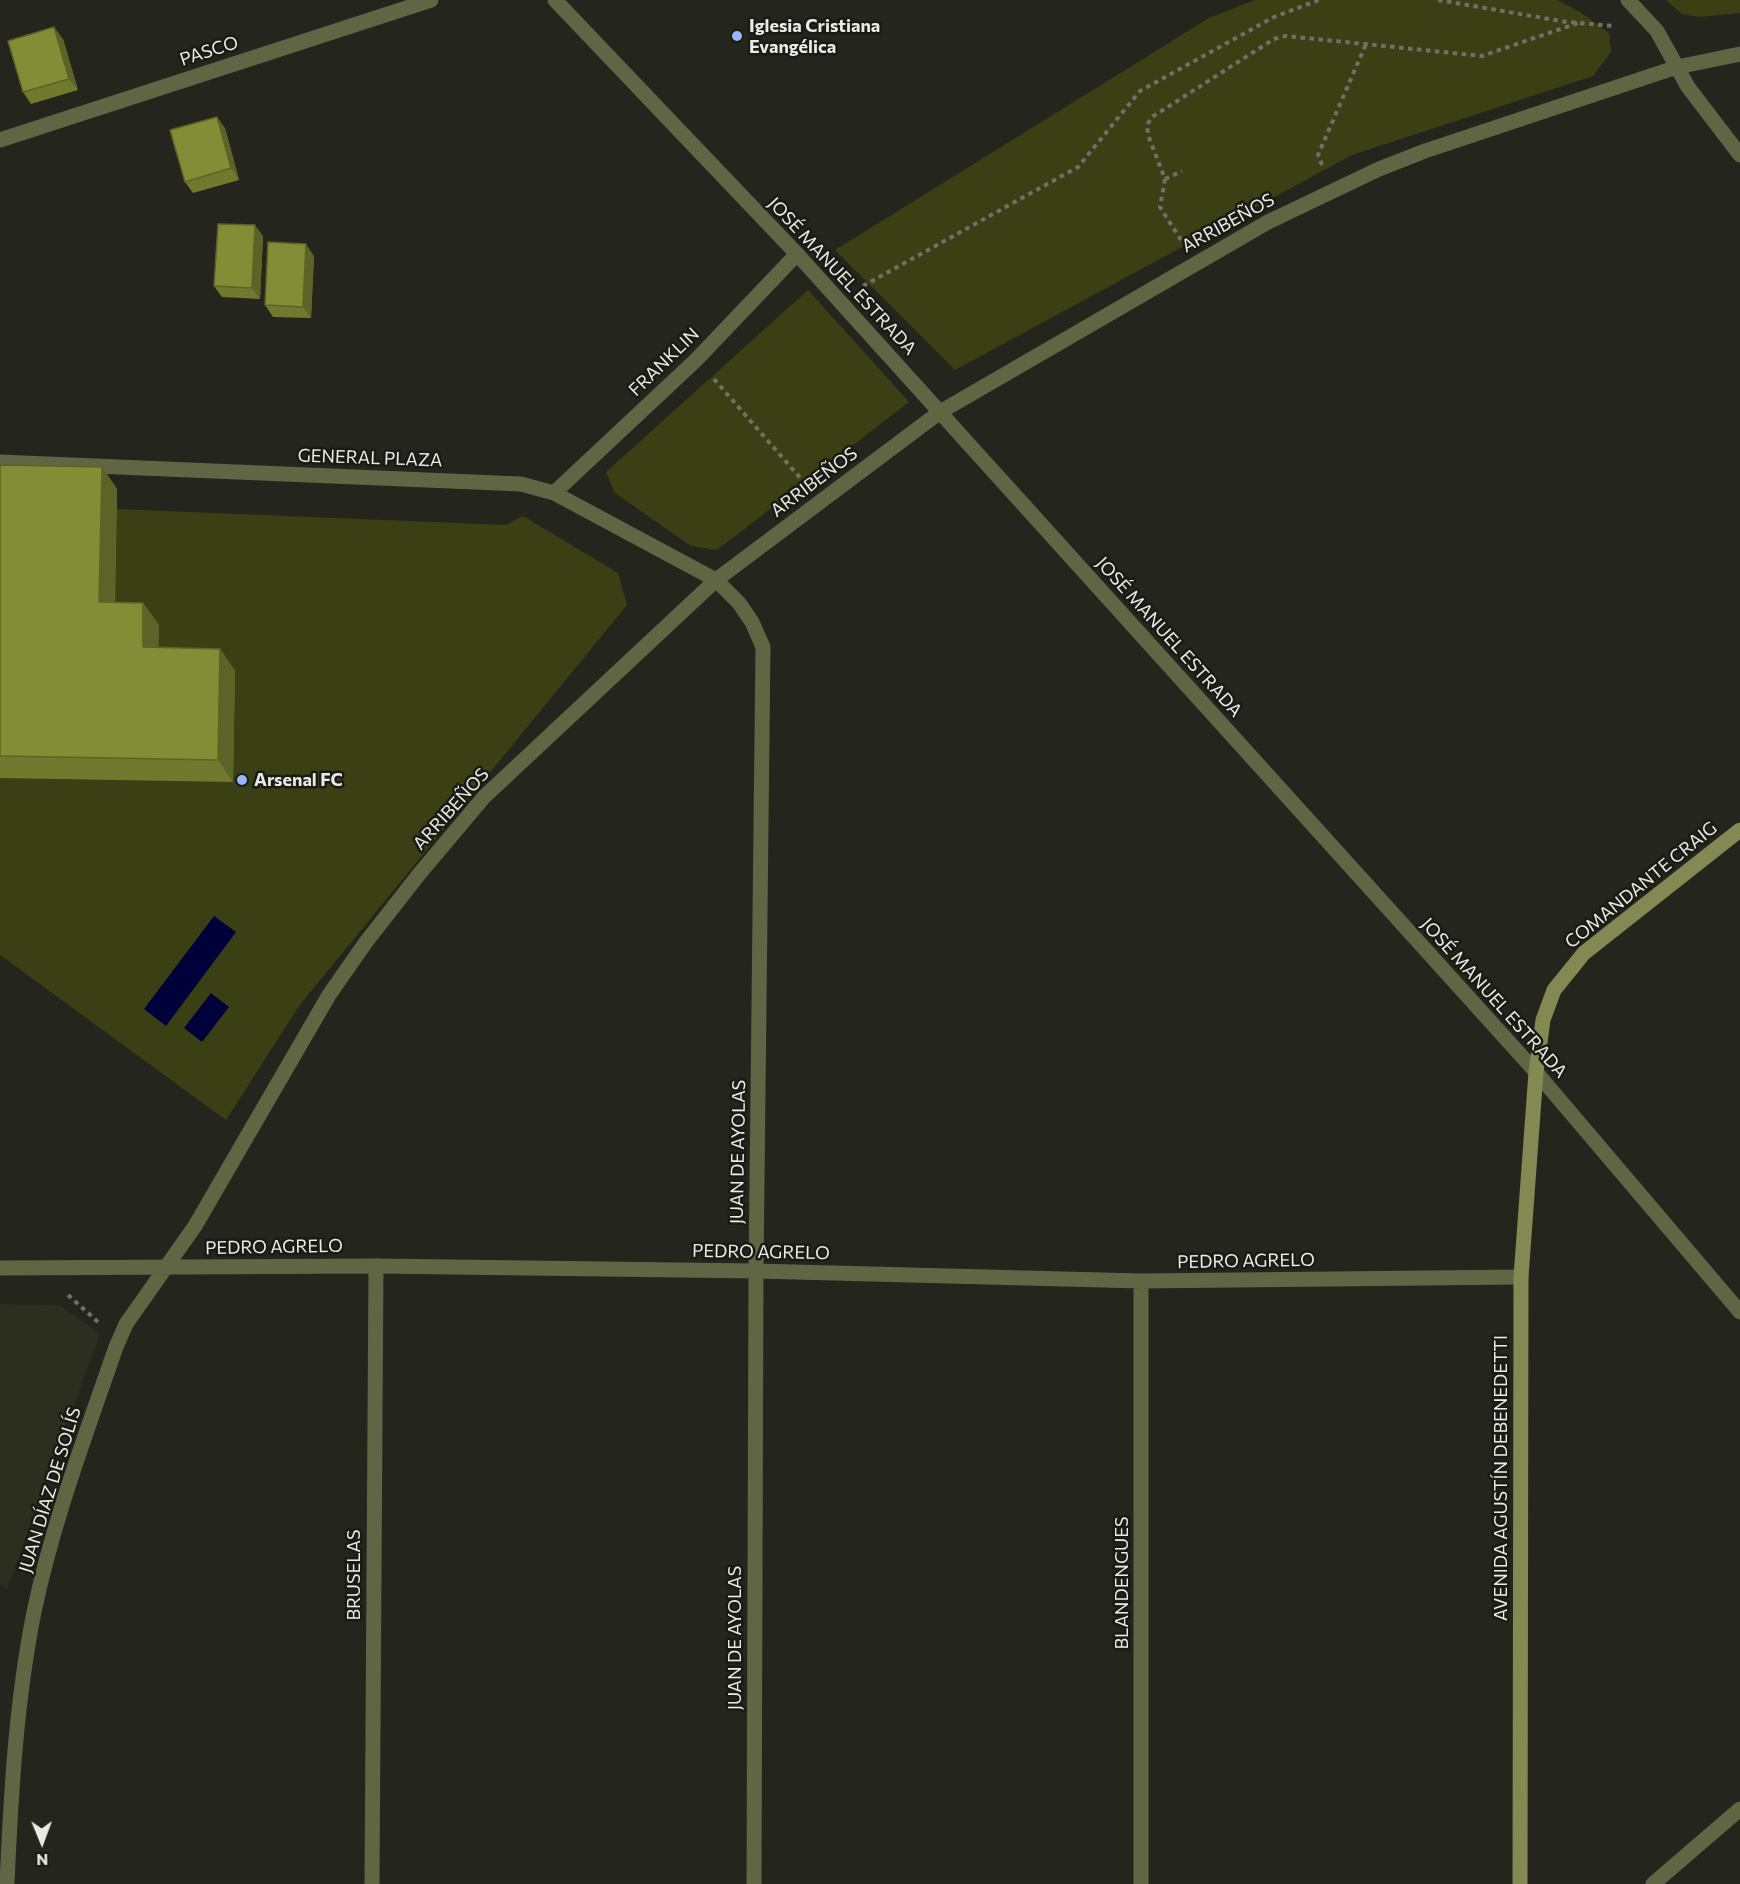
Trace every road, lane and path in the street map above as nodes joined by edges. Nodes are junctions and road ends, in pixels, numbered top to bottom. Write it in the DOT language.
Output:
graph roads {
  1 [pos="431,0"];
  2 [pos="555,0"];
  3 [pos="1319,0"];
  4 [pos="1438,0"];
  5 [pos="1628,0"];
  6 [pos="1578,23"];
  7 [pos="1657,31"];
  8 [pos="1366,44"];
  9 [pos="1740,54"];
  10 [pos="1677,67"];
  11 [pos="0,140"];
  12 [pos="1740,155"];
  13 [pos="1182,171"];
  14 [pos="1165,179"];
  15 [pos="1332,190"];
  16 [pos="797,254"];
  17 [pos="1196,262"];
  18 [pos="838,299"];
  19 [pos="696,360"];
  20 [pos="940,412"];
  21 [pos="0,462"];
  22 [pos="554,494"];
  23 [pos="820,501"];
  24 [pos="716,580"];
  25 [pos="1740,830"];
  26 [pos="1536,1072"];
  27 [pos="376,1266"];
  28 [pos="0,1268"];
  29 [pos="167,1268"];
  30 [pos="756,1271"];
  31 [pos="1521,1277"];
  32 [pos="1141,1281"];
  33 [pos="1740,1312"];
  34 [pos="1740,1809"];
  35 [pos="7,1884"];
  36 [pos="372,1884"];
  37 [pos="754,1884"];
  38 [pos="1141,1884"];
  39 [pos="1520,1884"];
  40 [pos="1653,1884"];
  1 -- 11 [label="street, PASCO"];
  2 -- 16 [label="street, JOSÉ MANUEL ESTRADA"];
  3 -- 18 [label="path"];
  4 -- 6 [label="path"];
  5 -- 7 [label="street"];
  6 -- 7 [label="path"];
  6 -- 8 [label="path"];
  7 -- 10 [label="street"];
  8 -- 14 [label="path"];
  8 -- 15 [label="path"];
  9 -- 10 [label="street, ARRIBEÑOS"];
  10 -- 12 [label="street"];
  10 -- 15 [label="street, ARRIBEÑOS"];
  13 -- 14 [label="path"];
  14 -- 17 [label="path"];
  15 -- 17 [label="street, ARRIBEÑOS"];
  16 -- 18 [label="street, JOSÉ MANUEL ESTRADA"];
  16 -- 19 [label="street, FRANKLIN"];
  17 -- 20 [label="street, ARRIBEÑOS"];
  18 -- 20 [label="street, JOSÉ MANUEL ESTRADA"];
  19 -- 22 [label="street, FRANKLIN"];
  19 -- 23 [label="path"];
  20 -- 23 [label="street, ARRIBEÑOS"];
  20 -- 26 [label="street, JOSÉ MANUEL ESTRADA"];
  21 -- 22 [label="street, GENERAL PLAZA"];
  22 -- 24 [label="street, GENERAL PLAZA"];
  23 -- 24 [label="street, ARRIBEÑOS"];
  24 -- 29 [label="street, ARRIBEÑOS"];
  24 -- 30 [label="street, JUAN DE AYOLAS"];
  25 -- 26 [label="main road, COMANDANTE CRAIG"];
  26 -- 31 [label="main road, AVENIDA AGUSTÍN DEBENEDETTI"];
  26 -- 33 [label="street, JOSÉ MANUEL ESTRADA"];
  27 -- 29 [label="street, PEDRO AGRELO"];
  27 -- 30 [label="street, PEDRO AGRELO"];
  27 -- 36 [label="street, BRUSELAS"];
  28 -- 29 [label="street, PEDRO AGRELO"];
  29 -- 35 [label="street, JUAN DÍAZ DE SOLÍS"];
  30 -- 32 [label="street, PEDRO AGRELO"];
  30 -- 37 [label="street, JUAN DE AYOLAS"];
  31 -- 32 [label="street, PEDRO AGRELO"];
  31 -- 39 [label="main road, AVENIDA AGUSTÍN DEBENEDETTI"];
  32 -- 38 [label="street, BLANDENGUES"];
  34 -- 40 [label="street"];
}
